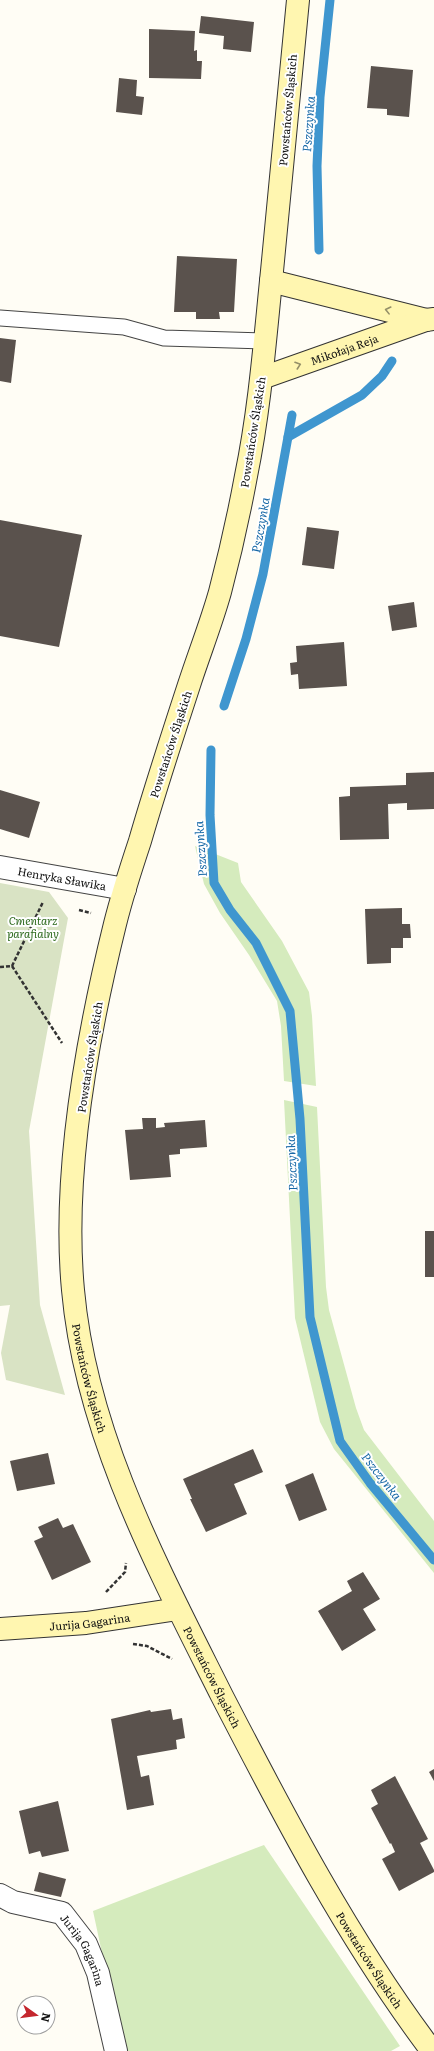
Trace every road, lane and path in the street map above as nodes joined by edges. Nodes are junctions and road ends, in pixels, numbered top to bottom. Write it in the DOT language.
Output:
graph roads {
  1 [pos="298,0"];
  2 [pos="271,281"];
  3 [pos="0,318"];
  4 [pos="430,319"];
  5 [pos="265,341"];
  6 [pos="262,378"];
  7 [pos="0,868"];
  8 [pos="125,889"];
  9 [pos="43,901"];
  10 [pos="12,966"];
  11 [pos="0,967"];
  12 [pos="64,1046"];
  13 [pos="126,1559"];
  14 [pos="103,1595"];
  15 [pos="178,1609"];
  16 [pos="0,1629"];
  17 [pos="129,1644"];
  18 [pos="176,1662"];
  19 [pos="0,1895"];
  20 [pos="116,2051"];
  21 [pos="432,2051"];
  1 -- 2 [label="street, Powstańców Śląskich"];
  4 -- 2 [label="street, Mikołaja Reja, one-way"];
  2 -- 5 [label="street, Powstańców Śląskich"];
  3 -- 5 [label="lane"];
  6 -- 4 [label="street, Mikołaja Reja, one-way"];
  5 -- 6 [label="street, Powstańców Śląskich"];
  6 -- 8 [label="street, Powstańców Śląskich"];
  7 -- 8 [label="street, Henryka Sławika"];
  8 -- 15 [label="street, Powstańców Śląskich"];
  9 -- 10 [label="path"];
  10 -- 11 [label="path"];
  10 -- 12 [label="path"];
  13 -- 14 [label="path"];
  15 -- 16 [label="street, Jurija Gagarina"];
  15 -- 21 [label="street, Powstańców Śląskich"];
  17 -- 18 [label="path"];
  19 -- 20 [label="street, Jurija Gagarina"];
}
